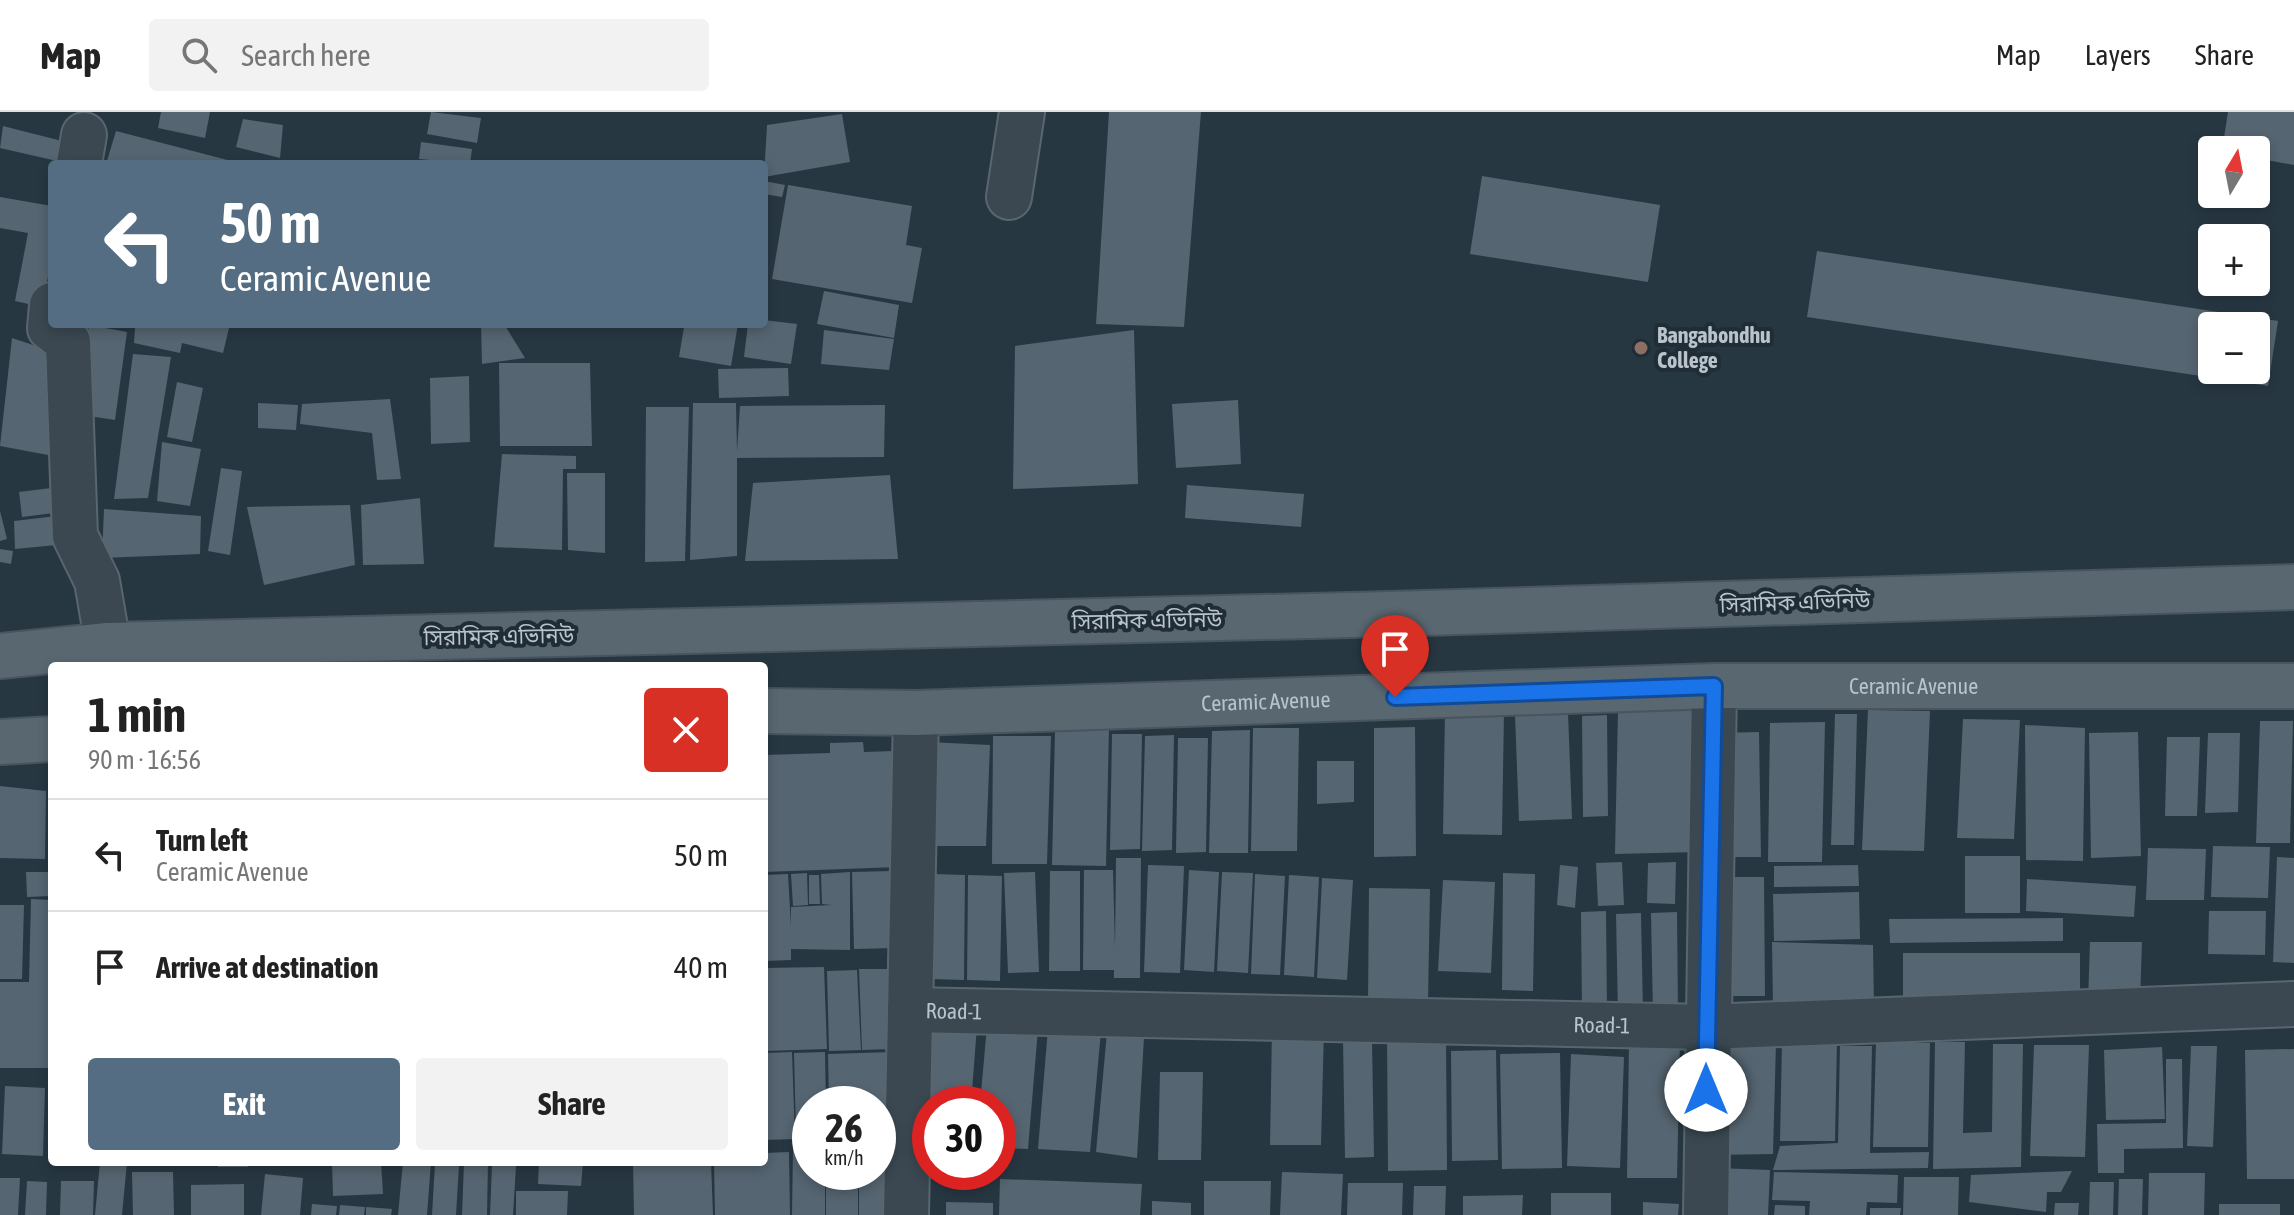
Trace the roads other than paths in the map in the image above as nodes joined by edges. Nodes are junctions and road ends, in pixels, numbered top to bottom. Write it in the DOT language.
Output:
graph roads {
  1 [pos="1022,112"];
  2 [pos="1009,197"];
  3 [pos="50,328"];
  4 [pos="2294,587"];
  5 [pos="108,645"];
  6 [pos="0,656"];
  7 [pos="1714,686"];
  8 [pos="2294,686"];
  9 [pos="768,711"];
  10 [pos="916,713"];
  11 [pos="48,739"];
  12 [pos="0,742"];
  13 [pos="2294,1004"];
  14 [pos="910,1010"];
  15 [pos="1706,1027"];
  16 [pos="906,1215"];
  17 [pos="1706,1215"];
  1 -- 2 [label="street"];
  3 -- 5 [label="street"];
  4 -- 5 [label="main road, সিরামিক এভিনিউ"];
  5 -- 6 [label="main road, সিরামিক এভিনিউ"];
  7 -- 8 [label="main road, Ceramic Avenue"];
  7 -- 10 [label="main road, Ceramic Avenue"];
  7 -- 15 [label="street"];
  9 -- 10 [label="main road, Ceramic Avenue"];
  10 -- 14 [label="street"];
  11 -- 12 [label="main road"];
  13 -- 15 [label="street, Road-1"];
  14 -- 15 [label="street, Road-1"];
  14 -- 16 [label="street"];
  15 -- 17 [label="street"];
}
